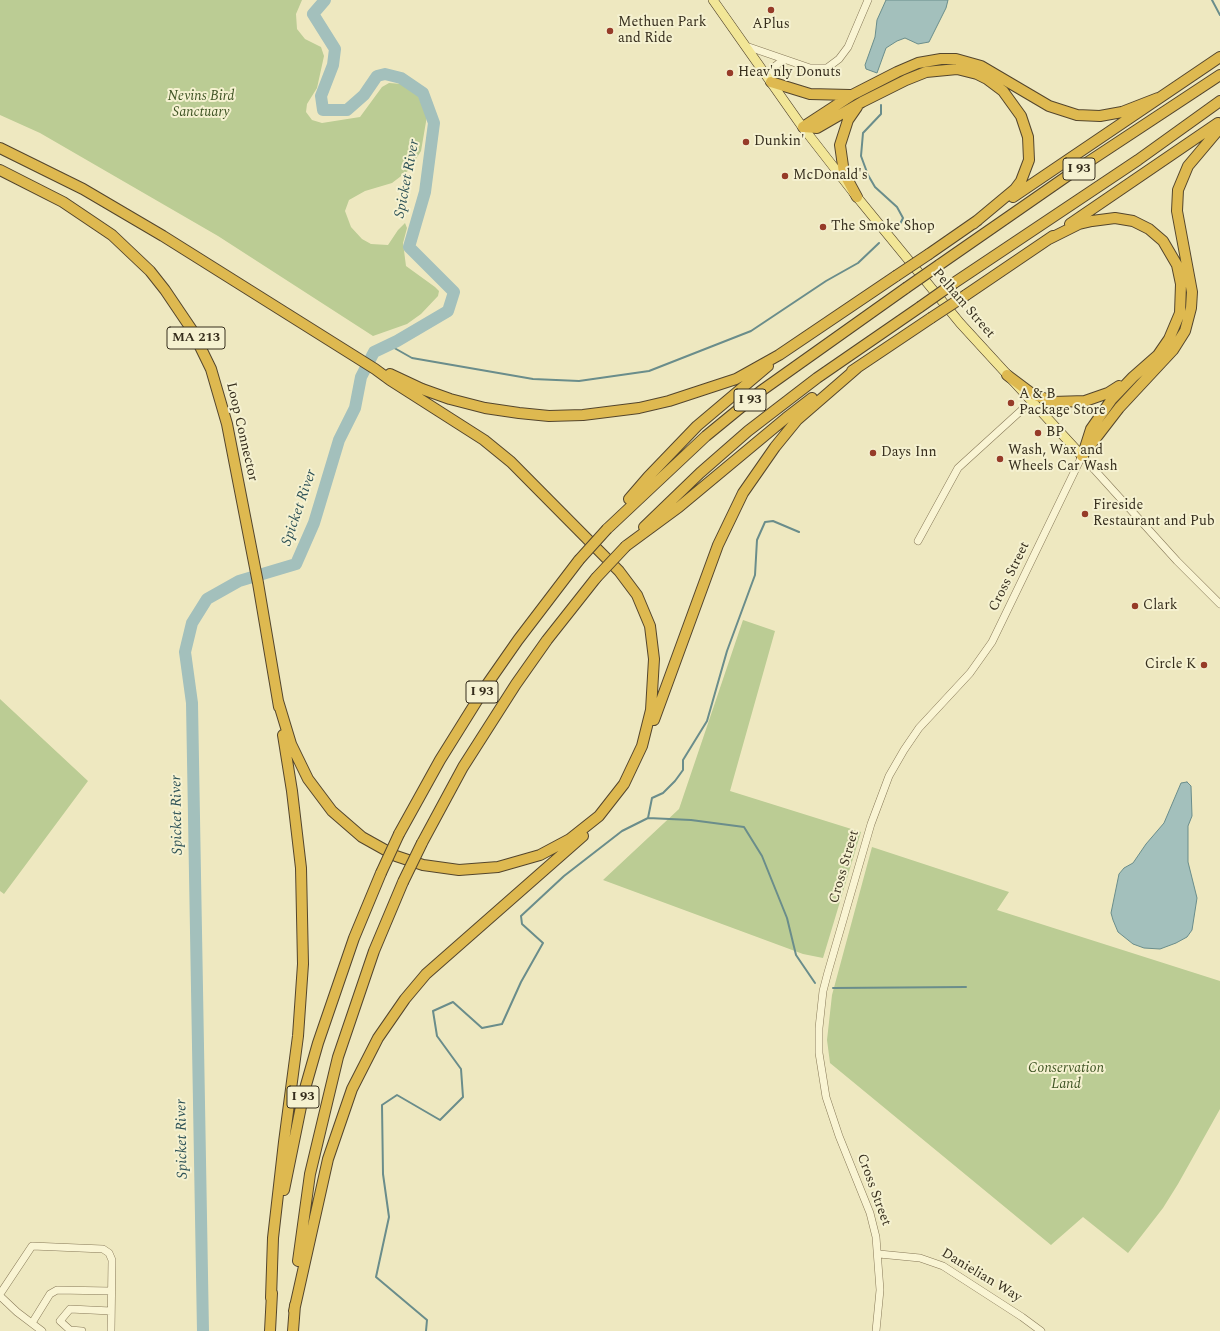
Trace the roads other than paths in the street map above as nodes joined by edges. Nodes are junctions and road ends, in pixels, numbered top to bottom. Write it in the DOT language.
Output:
graph roads {
  1 [pos="713,0"];
  2 [pos="868,0"];
  3 [pos="746,46"];
  4 [pos="1220,57"];
  5 [pos="783,60"];
  6 [pos="1220,75"];
  7 [pos="771,82"];
  8 [pos="852,95"];
  9 [pos="1158,98"];
  10 [pos="1220,101"];
  11 [pos="862,102"];
  12 [pos="1220,122"];
  13 [pos="804,127"];
  14 [pos="1220,128"];
  15 [pos="0,148"];
  16 [pos="7,174"];
  17 [pos="856,197"];
  18 [pos="973,224"];
  19 [pos="1049,239"];
  20 [pos="793,346"];
  21 [pos="857,368"];
  22 [pos="375,369"];
  23 [pos="1007,375"];
  24 [pos="1133,377"];
  25 [pos="1034,405"];
  26 [pos="1082,456"];
  27 [pos="607,529"];
  28 [pos="918,541"];
  29 [pos="626,546"];
  30 [pos="1220,604"];
  31 [pos="278,701"];
  32 [pos="642,746"];
  33 [pos="602,812"];
  34 [pos="879,1254"];
  35 [pos="112,1291"];
  36 [pos="0,1295"];
  37 [pos="271,1298"];
  38 [pos="111,1311"];
  39 [pos="294,1311"];
  40 [pos="32,1323"];
  41 [pos="42,1331"];
  42 [pos="82,1331"];
  43 [pos="111,1331"];
  44 [pos="270,1331"];
  45 [pos="294,1331"];
  46 [pos="876,1331"];
  47 [pos="1041,1331"];
  1 -- 3 [label="main road, Pelham Street"];
  2 -- 5 [label="street"];
  3 -- 5 [label="street"];
  3 -- 7 [label="main road, Pelham Street"];
  4 -- 9 [label="highway"];
  5 -- 7 [label="street"];
  6 -- 27 [label="highway, I 93, bridge"];
  7 -- 8 [label="highway"];
  7 -- 13 [label="main road, Pelham Street"];
  8 -- 9 [label="highway"];
  8 -- 13 [label="highway"];
  9 -- 18 [label="highway"];
  10 -- 29 [label="highway, I 93, bridge"];
  11 -- 13 [label="highway"];
  11 -- 17 [label="highway"];
  11 -- 18 [label="highway"];
  12 -- 19 [label="highway"];
  13 -- 17 [label="main road, Pelham Street"];
  14 -- 26 [label="highway"];
  15 -- 22 [label="highway"];
  16 -- 31 [label="highway, Loop Connector / MA 213"];
  17 -- 23 [label="main road, Pelham Street"];
  18 -- 20 [label="highway, bridge"];
  19 -- 21 [label="highway, bridge"];
  19 -- 24 [label="highway"];
  20 -- 22 [label="highway"];
  20 -- 27 [label="highway"];
  21 -- 29 [label="highway"];
  21 -- 32 [label="highway"];
  22 -- 32 [label="highway"];
  23 -- 24 [label="highway"];
  23 -- 25 [label="main road, Pelham Street"];
  24 -- 26 [label="highway"];
  25 -- 26 [label="main road, Pelham Street"];
  25 -- 28 [label="street"];
  26 -- 30 [label="street, Pelham Street"];
  26 -- 34 [label="street, Cross Street"];
  27 -- 37 [label="highway, I 93, bridge"];
  29 -- 39 [label="highway, I 93, bridge"];
  31 -- 33 [label="highway"];
  31 -- 37 [label="highway"];
  32 -- 33 [label="highway"];
  33 -- 39 [label="highway"];
  34 -- 46 [label="street, Cross Street"];
  34 -- 47 [label="street, Danielian Way"];
  35 -- 36 [label="street"];
  35 -- 38 [label="street"];
  35 -- 40 [label="street"];
  36 -- 40 [label="street"];
  37 -- 44 [label="highway, I 93"];
  38 -- 42 [label="street"];
  38 -- 43 [label="street"];
  39 -- 45 [label="highway, I 93"];
  40 -- 41 [label="street"];
}
